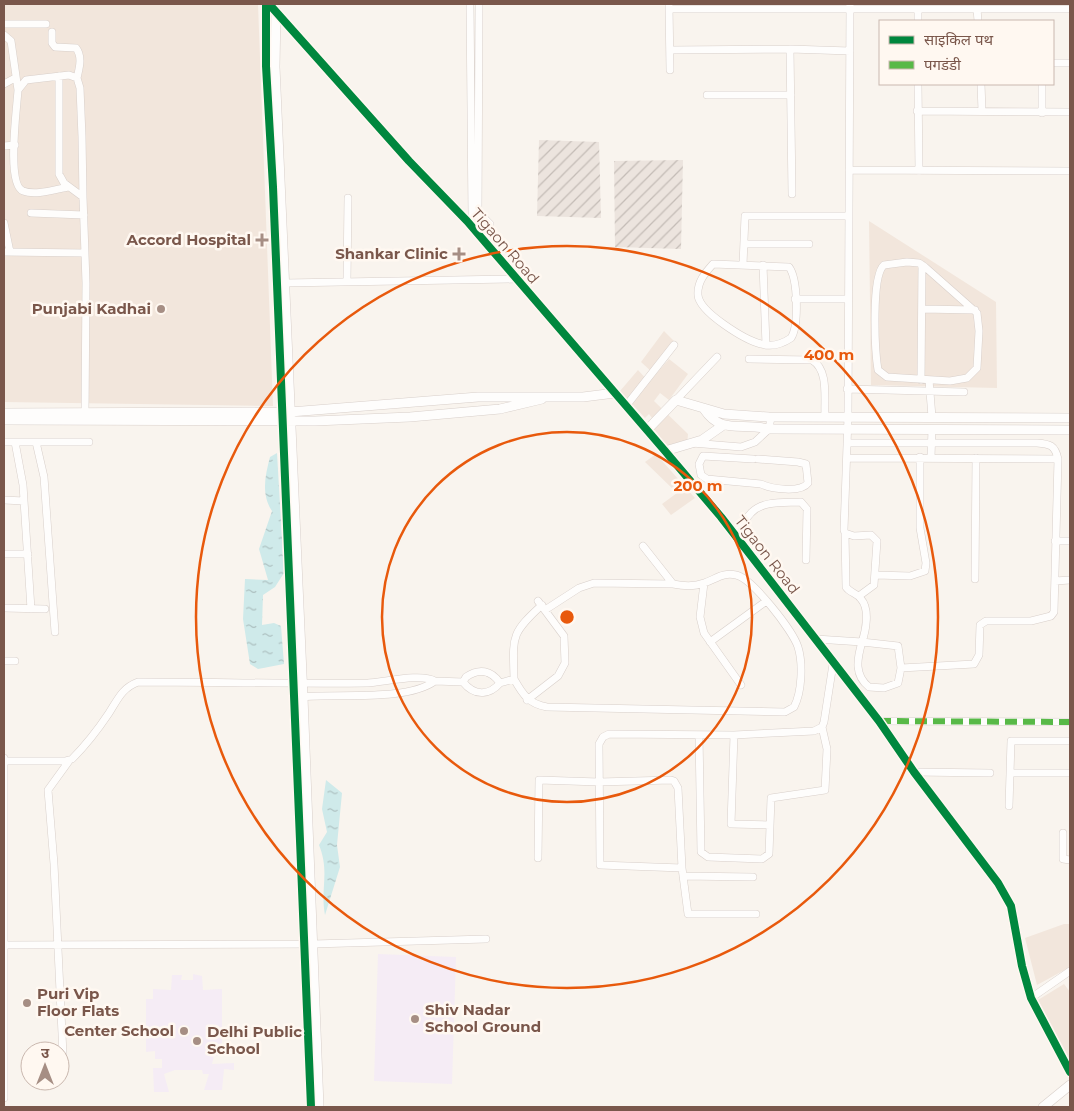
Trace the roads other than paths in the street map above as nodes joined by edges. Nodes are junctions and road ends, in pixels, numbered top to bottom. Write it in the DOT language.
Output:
graph roads {
  1 [pos="470,4"];
  2 [pos="479,4"];
  3 [pos="669,6"];
  4 [pos="790,6"];
  5 [pos="850,7"];
  6 [pos="271,8"];
  7 [pos="918,9"];
  8 [pos="977,9"];
  9 [pos="1070,9"];
  10 [pos="918,20"];
  11 [pos="978,20"];
  12 [pos="4,24"];
  13 [pos="46,24"];
  14 [pos="52,32"];
  15 [pos="4,36"];
  16 [pos="790,49"];
  17 [pos="670,50"];
  18 [pos="850,51"];
  19 [pos="1054,63"];
  20 [pos="1070,63"];
  21 [pos="670,70"];
  22 [pos="59,76"];
  23 [pos="15,78"];
  24 [pos="77,78"];
  25 [pos="4,84"];
  26 [pos="918,85"];
  27 [pos="981,85"];
  28 [pos="1042,85"];
  29 [pos="18,90"];
  30 [pos="707,95"];
  31 [pos="791,96"];
  32 [pos="917,111"];
  33 [pos="982,111"];
  34 [pos="1042,112"];
  35 [pos="1070,112"];
  36 [pos="15,145"];
  37 [pos="4,146"];
  38 [pos="849,170"];
  39 [pos="918,171"];
  40 [pos="1070,172"];
  41 [pos="69,186"];
  42 [pos="792,194"];
  43 [pos="83,197"];
  44 [pos="348,198"];
  45 [pos="31,213"];
  46 [pos="84,215"];
  47 [pos="848,216"];
  48 [pos="472,218"];
  49 [pos="4,223"];
  50 [pos="484,240"];
  51 [pos="744,244"];
  52 [pos="809,244"];
  53 [pos="7,252"];
  54 [pos="85,253"];
  55 [pos="744,264"];
  56 [pos="922,264"];
  57 [pos="763,265"];
  58 [pos="516,279"];
  59 [pos="347,281"];
  60 [pos="285,283"];
  61 [pos="795,299"];
  62 [pos="847,299"];
  63 [pos="922,310"];
  64 [pos="975,310"];
  65 [pos="674,345"];
  66 [pos="766,345"];
  67 [pos="717,357"];
  68 [pos="749,359"];
  69 [pos="921,380"];
  70 [pos="929,380"];
  71 [pos="847,389"];
  72 [pos="930,392"];
  73 [pos="964,392"];
  74 [pos="615,393"];
  75 [pos="546,397"];
  76 [pos="676,400"];
  77 [pos="626,406"];
  78 [pos="704,408"];
  79 [pos="4,413"];
  80 [pos="825,416"];
  81 [pos="85,417"];
  82 [pos="286,417"];
  83 [pos="772,417"];
  84 [pos="848,417"];
  85 [pos="932,417"];
  86 [pos="1070,418"];
  87 [pos="4,420"];
  88 [pos="722,426"];
  89 [pos="769,429"];
  90 [pos="848,429"];
  91 [pos="932,429"];
  92 [pos="647,430"];
  93 [pos="1070,430"];
  94 [pos="4,442"];
  95 [pos="16,442"];
  96 [pos="36,442"];
  97 [pos="90,442"];
  98 [pos="755,442"];
  99 [pos="847,442"];
  100 [pos="692,443"];
  101 [pos="932,444"];
  102 [pos="666,451"];
  103 [pos="920,457"];
  104 [pos="931,457"];
  105 [pos="755,458"];
  106 [pos="846,458"];
  107 [pos="976,458"];
  108 [pos="1058,459"];
  109 [pos="4,500"];
  110 [pos="24,500"];
  111 [pos="845,534"];
  112 [pos="734,535"];
  113 [pos="1055,541"];
  114 [pos="1070,541"];
  115 [pos="644,546"];
  116 [pos="4,554"];
  117 [pos="28,554"];
  118 [pos="806,560"];
  119 [pos="876,575"];
  120 [pos="975,578"];
  121 [pos="1070,580"];
  122 [pos="1055,581"];
  123 [pos="704,583"];
  124 [pos="673,584"];
  125 [pos="859,596"];
  126 [pos="765,602"];
  127 [pos="542,605"];
  128 [pos="4,608"];
  129 [pos="31,609"];
  130 [pos="45,609"];
  131 [pos="55,632"];
  132 [pos="816,640"];
  133 [pos="710,642"];
  134 [pos="862,642"];
  135 [pos="15,660"];
  136 [pos="4,661"];
  137 [pos="833,664"];
  138 [pos="901,668"];
  139 [pos="514,679"];
  140 [pos="435,681"];
  141 [pos="463,682"];
  142 [pos="500,682"];
  143 [pos="298,684"];
  144 [pos="742,685"];
  145 [pos="299,697"];
  146 [pos="527,700"];
  147 [pos="879,721"];
  148 [pos="1070,722"];
  149 [pos="822,727"];
  150 [pos="699,735"];
  151 [pos="734,735"];
  152 [pos="1070,741"];
  153 [pos="4,760"];
  154 [pos="69,760"];
  155 [pos="914,772"];
  156 [pos="990,773"];
  157 [pos="1010,773"];
  158 [pos="1070,773"];
  159 [pos="599,782"];
  160 [pos="1009,806"];
  161 [pos="770,825"];
  162 [pos="1064,833"];
  163 [pos="538,858"];
  164 [pos="1070,860"];
  165 [pos="683,872"];
  166 [pos="753,878"];
  167 [pos="756,914"];
  168 [pos="486,939"];
  169 [pos="59,944"];
  170 [pos="309,944"];
  171 [pos="4,945"];
  172 [pos="1068,973"];
  173 [pos="1070,981"];
  174 [pos="1031,998"];
  175 [pos="62,1041"];
  176 [pos="1070,1072"];
  177 [pos="1070,1085"];
  178 [pos="4,1098"];
  179 [pos="311,1107"];
  180 [pos="319,1107"];
  181 [pos="1043,1107"];
  1 -- 48 [label="street"];
  2 -- 48 [label="street"];
  3 -- 4 [label="street"];
  3 -- 17 [label="street"];
  4 -- 5 [label="street"];
  5 -- 7 [label="street"];
  5 -- 18 [label="street"];
  6 -- 48 [label="street, Tigaon Road"];
  6 -- 60 [label="street"];
  6 -- 82 [label="street"];
  7 -- 8 [label="street"];
  7 -- 10 [label="street"];
  8 -- 9 [label="street"];
  8 -- 11 [label="street"];
  12 -- 13 [label="street"];
  14 -- 24 [label="street"];
  15 -- 23 [label="street"];
  16 -- 17 [label="street"];
  16 -- 18 [label="street"];
  16 -- 31 [label="street"];
  17 -- 21 [label="street"];
  18 -- 38 [label="street"];
  19 -- 20 [label="street"];
  22 -- 24 [label="street"];
  22 -- 29 [label="street"];
  22 -- 41 [label="street"];
  23 -- 25 [label="street"];
  23 -- 29 [label="street"];
  24 -- 43 [label="street"];
  26 -- 32 [label="street"];
  27 -- 33 [label="street"];
  28 -- 34 [label="street"];
  29 -- 36 [label="street"];
  30 -- 31 [label="street"];
  31 -- 42 [label="street"];
  32 -- 33 [label="street"];
  32 -- 39 [label="street"];
  33 -- 34 [label="street"];
  34 -- 35 [label="street"];
  36 -- 37 [label="street"];
  36 -- 41 [label="street"];
  38 -- 39 [label="street"];
  38 -- 47 [label="street"];
  39 -- 40 [label="street"];
  41 -- 43 [label="street"];
  43 -- 46 [label="street"];
  44 -- 59 [label="street"];
  45 -- 46 [label="street"];
  46 -- 54 [label="street"];
  47 -- 51 [label="street"];
  47 -- 62 [label="street"];
  48 -- 50 [label="street, Tigaon Road"];
  48 -- 50 [label="street"];
  49 -- 53 [label="street"];
  50 -- 58 [label="street, Tigaon Road"];
  51 -- 52 [label="street"];
  51 -- 55 [label="street"];
  53 -- 54 [label="street"];
  54 -- 81 [label="street"];
  55 -- 57 [label="street"];
  55 -- 66 [label="street"];
  56 -- 63 [label="street"];
  56 -- 64 [label="street"];
  56 -- 69 [label="street"];
  57 -- 61 [label="street"];
  57 -- 66 [label="street"];
  58 -- 59 [label="street"];
  58 -- 74 [label="street, Tigaon Road"];
  59 -- 60 [label="street"];
  60 -- 82 [label="street"];
  61 -- 62 [label="street"];
  61 -- 66 [label="street"];
  62 -- 71 [label="street"];
  63 -- 64 [label="street"];
  63 -- 69 [label="street"];
  64 -- 70 [label="street"];
  65 -- 77 [label="street"];
  67 -- 76 [label="street"];
  68 -- 80 [label="street"];
  69 -- 70 [label="street"];
  70 -- 72 [label="street"];
  71 -- 72 [label="street"];
  71 -- 84 [label="street"];
  72 -- 73 [label="street"];
  72 -- 85 [label="street"];
  74 -- 75 [label="street"];
  74 -- 77 [label="street, Tigaon Road"];
  75 -- 82 [label="street"];
  75 -- 82 [label="street"];
  76 -- 78 [label="street"];
  76 -- 92 [label="street"];
  77 -- 92 [label="street, Tigaon Road"];
  78 -- 83 [label="street"];
  78 -- 88 [label="street"];
  79 -- 81 [label="street"];
  80 -- 83 [label="street"];
  80 -- 84 [label="street"];
  81 -- 82 [label="street"];
  81 -- 87 [label="street"];
  82 -- 143 [label="street"];
  83 -- 89 [label="street"];
  84 -- 85 [label="street"];
  84 -- 90 [label="street"];
  85 -- 86 [label="street"];
  88 -- 89 [label="street"];
  88 -- 100 [label="street"];
  89 -- 90 [label="street"];
  89 -- 98 [label="street"];
  90 -- 91 [label="street"];
  90 -- 99 [label="street"];
  91 -- 93 [label="street"];
  91 -- 101 [label="street"];
  92 -- 102 [label="street, Tigaon Road"];
  94 -- 95 [label="street"];
  95 -- 96 [label="street"];
  95 -- 110 [label="street"];
  96 -- 97 [label="street"];
  96 -- 131 [label="street"];
  98 -- 100 [label="street"];
  98 -- 105 [label="street"];
  99 -- 101 [label="street"];
  99 -- 106 [label="street"];
  100 -- 102 [label="street"];
  101 -- 104 [label="street"];
  101 -- 108 [label="street"];
  102 -- 112 [label="street, Tigaon Road"];
  103 -- 104 [label="street"];
  103 -- 106 [label="street"];
  103 -- 119 [label="street"];
  104 -- 107 [label="street"];
  105 -- 105 [label="street"];
  106 -- 111 [label="street"];
  107 -- 108 [label="street"];
  107 -- 120 [label="street"];
  108 -- 113 [label="street"];
  109 -- 110 [label="street"];
  110 -- 117 [label="street"];
  111 -- 119 [label="street"];
  111 -- 125 [label="street"];
  112 -- 118 [label="street"];
  112 -- 132 [label="street, Tigaon Road"];
  113 -- 114 [label="street"];
  113 -- 122 [label="street"];
  115 -- 124 [label="street"];
  116 -- 117 [label="street"];
  117 -- 129 [label="street"];
  119 -- 125 [label="street"];
  121 -- 122 [label="street"];
  122 -- 138 [label="street"];
  123 -- 124 [label="street"];
  123 -- 126 [label="street"];
  123 -- 133 [label="street"];
  124 -- 127 [label="street"];
  125 -- 134 [label="street"];
  126 -- 133 [label="street"];
  126 -- 146 [label="street"];
  127 -- 139 [label="street"];
  127 -- 146 [label="street"];
  128 -- 129 [label="street"];
  129 -- 130 [label="street"];
  132 -- 134 [label="street"];
  132 -- 137 [label="street, Tigaon Road"];
  133 -- 144 [label="street"];
  134 -- 138 [label="street"];
  134 -- 138 [label="street"];
  135 -- 136 [label="street"];
  137 -- 147 [label="street, Tigaon Road"];
  137 -- 149 [label="street"];
  139 -- 142 [label="street"];
  139 -- 146 [label="street"];
  140 -- 141 [label="street"];
  140 -- 143 [label="street"];
  140 -- 145 [label="street"];
  141 -- 142 [label="street"];
  141 -- 142 [label="street"];
  143 -- 145 [label="street"];
  143 -- 154 [label="street"];
  145 -- 170 [label="street"];
  147 -- 148 [label="street"];
  147 -- 155 [label="street, Tigaon Road"];
  149 -- 151 [label="street"];
  149 -- 161 [label="street"];
  150 -- 151 [label="street"];
  150 -- 159 [label="street"];
  150 -- 161 [label="street"];
  151 -- 161 [label="street"];
  152 -- 157 [label="street"];
  153 -- 154 [label="street"];
  153 -- 171 [label="street"];
  154 -- 169 [label="street"];
  155 -- 156 [label="street"];
  155 -- 174 [label="street, Tigaon Road"];
  157 -- 158 [label="street"];
  157 -- 160 [label="street"];
  159 -- 163 [label="street"];
  159 -- 165 [label="street"];
  159 -- 165 [label="street"];
  162 -- 164 [label="street"];
  165 -- 166 [label="street"];
  165 -- 167 [label="street"];
  168 -- 170 [label="street"];
  169 -- 170 [label="street"];
  169 -- 171 [label="street"];
  169 -- 175 [label="street"];
  170 -- 179 [label="street"];
  170 -- 180 [label="street"];
  171 -- 178 [label="street"];
  172 -- 173 [label="street"];
  172 -- 174 [label="street"];
  174 -- 176 [label="street, Tigaon Road"];
  177 -- 181 [label="street"];
}
